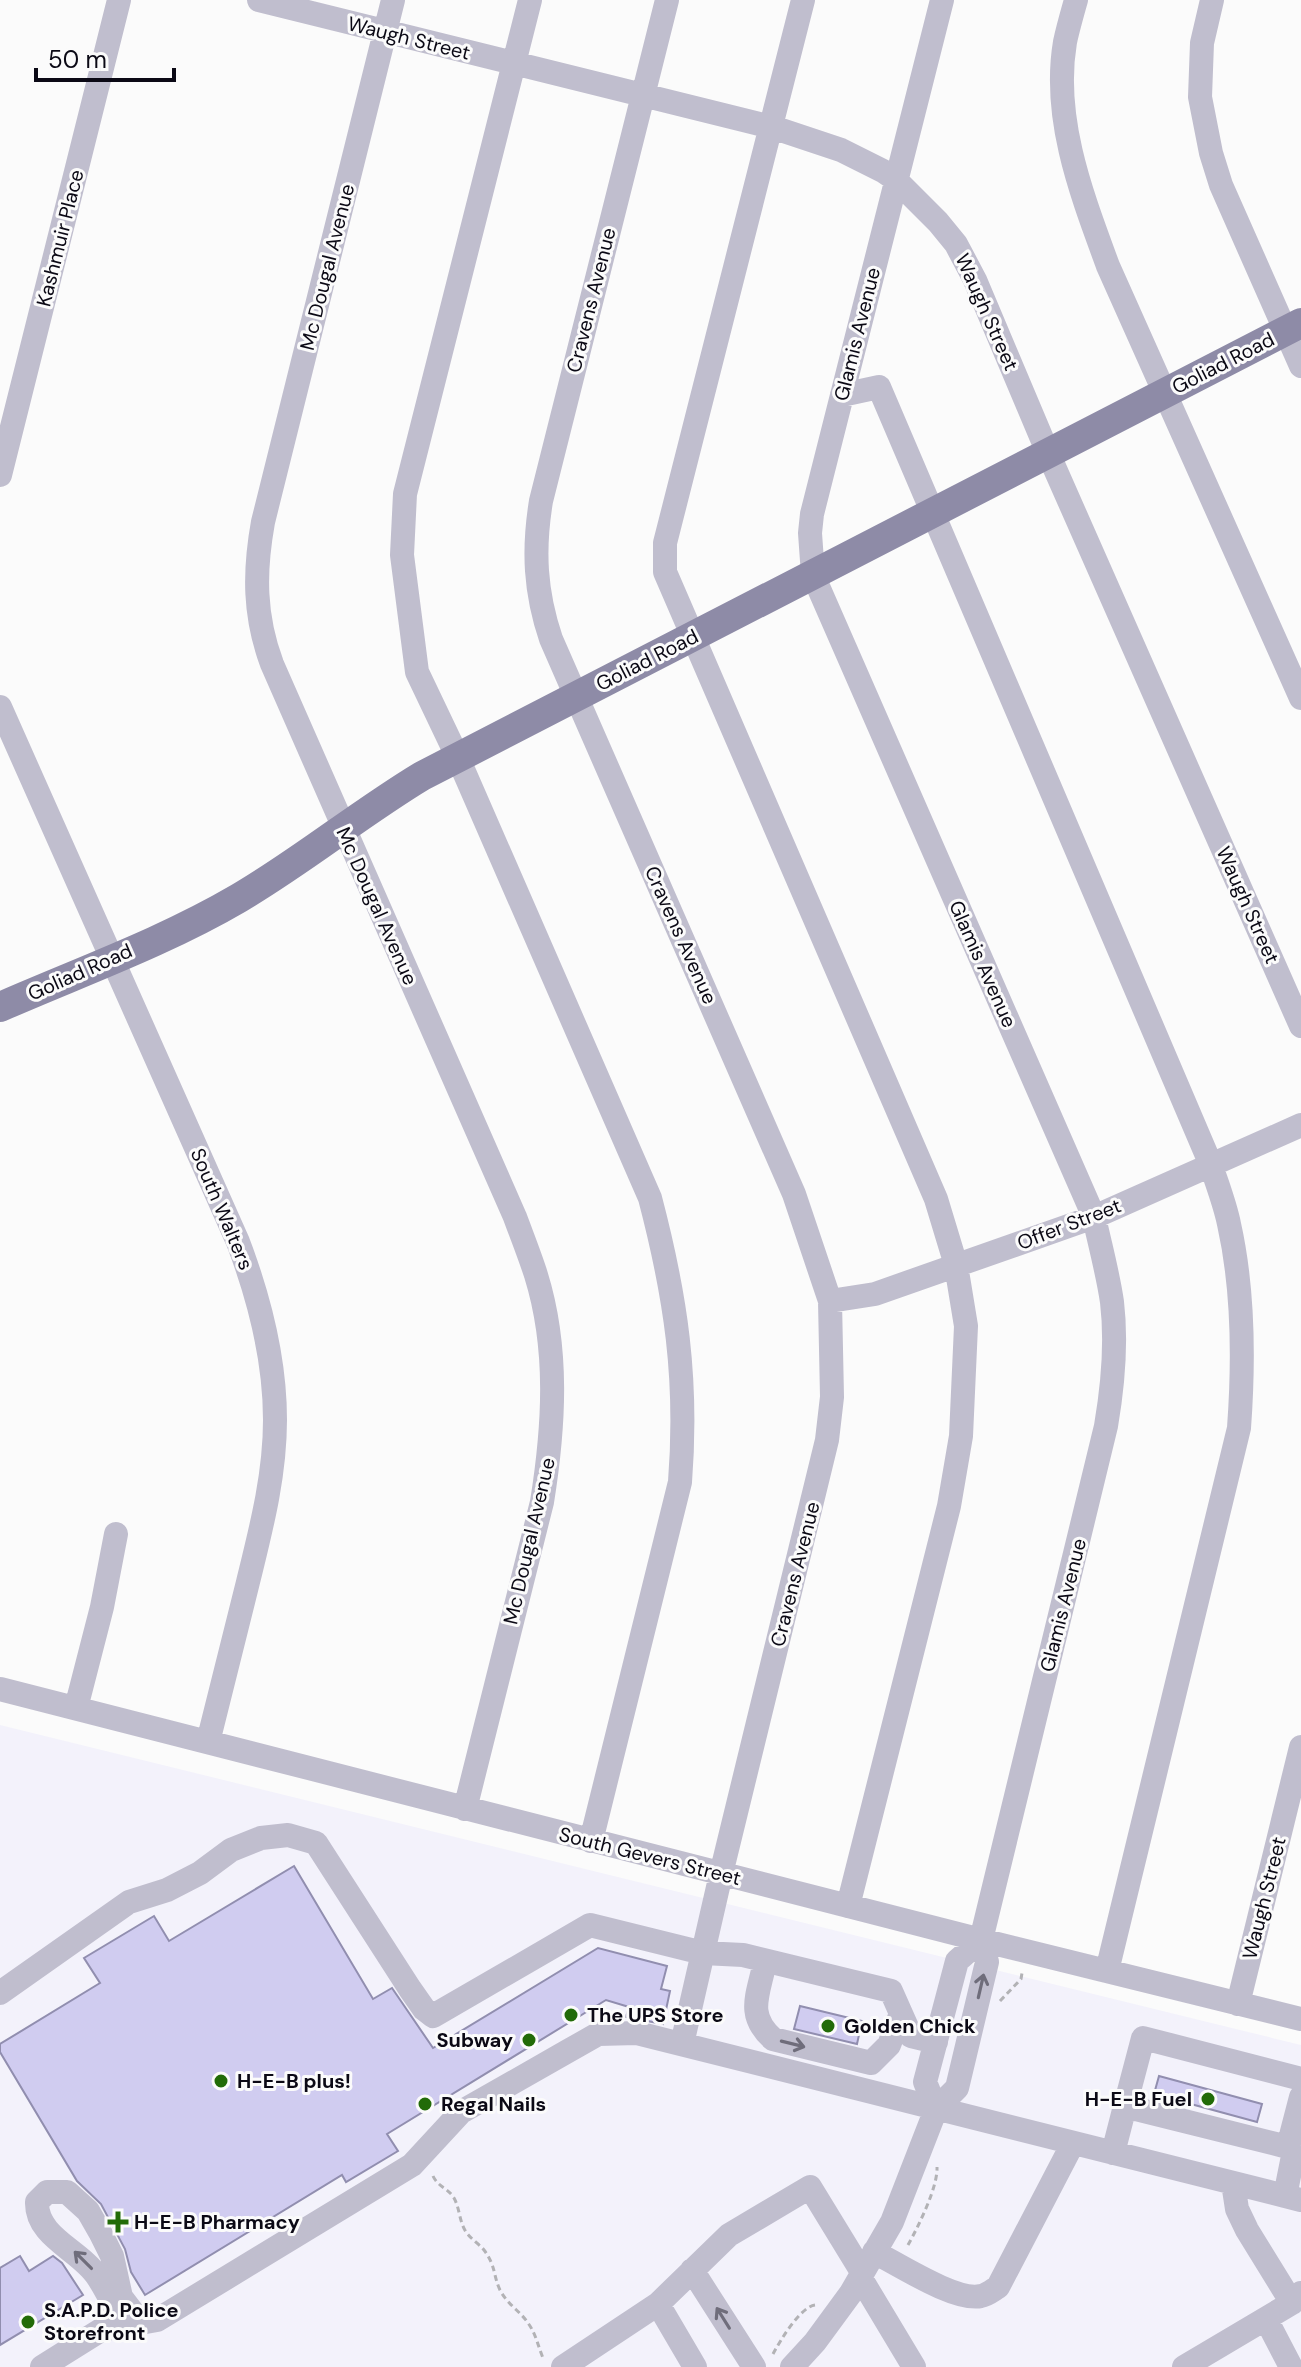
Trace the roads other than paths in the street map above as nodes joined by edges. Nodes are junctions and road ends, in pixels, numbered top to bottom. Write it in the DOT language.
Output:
graph roads {
  1 [pos="119,0"];
  2 [pos="259,0"];
  3 [pos="393,0"];
  4 [pos="530,0"];
  5 [pos="667,0"];
  6 [pos="803,0"];
  7 [pos="942,0"];
  8 [pos="1076,0"];
  9 [pos="1212,0"];
  10 [pos="385,32"];
  11 [pos="514,64"];
  12 [pos="643,96"];
  13 [pos="772,127"];
  14 [pos="896,180"];
  15 [pos="1293,327"];
  16 [pos="1301,366"];
  17 [pos="1165,393"];
  18 [pos="842,395"];
  19 [pos="1048,453"];
  20 [pos="0,475"];
  21 [pos="931,514"];
  22 [pos="813,575"];
  23 [pos="693,636"];
  24 [pos="577,696"];
  25 [pos="1301,698"];
  26 [pos="0,707"];
  27 [pos="458,758"];
  28 [pos="344,828"];
  29 [pos="112,958"];
  30 [pos="0,1007"];
  31 [pos="1301,1026"];
  32 [pos="1301,1125"];
  33 [pos="1211,1165"];
  34 [pos="1094,1217"];
  35 [pos="956,1265"];
  36 [pos="830,1301"];
  37 [pos="116,1534"];
  38 [pos="0,1689"];
  39 [pos="76,1708"];
  40 [pos="208,1742"];
  41 [pos="1301,1747"];
  42 [pos="465,1809"];
  43 [pos="591,1841"];
  44 [pos="721,1874"];
  45 [pos="848,1906"];
  46 [pos="981,1940"];
  47 [pos="703,1953"];
  48 [pos="765,1961"];
  49 [pos="1107,1971"];
  50 [pos="0,1993"];
  51 [pos="1238,2004"];
  52 [pos="900,2016"];
  53 [pos="1301,2019"];
  54 [pos="936,2042"];
  55 [pos="682,2044"];
  56 [pos="1301,2079"];
  57 [pos="1301,2097"];
  58 [pos="936,2109"];
  59 [pos="1124,2110"];
  60 [pos="1073,2143"];
  61 [pos="1288,2147"];
  62 [pos="1113,2153"];
  63 [pos="1233,2183"];
  64 [pos="1293,2198"];
  65 [pos="865,2267"];
  66 [pos="692,2270"];
  67 [pos="1297,2298"];
  68 [pos="658,2304"];
  69 [pos="1266,2319"];
  70 [pos="132,2324"];
  71 [pos="772,2364"];
  72 [pos="42,2367"];
  73 [pos="563,2367"];
  74 [pos="695,2367"];
  75 [pos="914,2367"];
  76 [pos="1184,2367"];
  77 [pos="1291,2367"];
  1 -- 20 [label="street, Kashmuir Place"];
  2 -- 10 [label="street, Waugh Street"];
  3 -- 10 [label="street, Mc Dougal Avenue"];
  4 -- 11 [label="street"];
  5 -- 12 [label="street, Cravens Avenue"];
  6 -- 13 [label="street"];
  7 -- 14 [label="street, Glamis Avenue"];
  8 -- 17 [label="street"];
  9 -- 15 [label="street"];
  10 -- 11 [label="street, Waugh Street"];
  10 -- 28 [label="street, Mc Dougal Avenue"];
  11 -- 12 [label="street, Waugh Street"];
  11 -- 27 [label="street"];
  12 -- 13 [label="street, Waugh Street"];
  12 -- 24 [label="street, Cravens Avenue"];
  13 -- 14 [label="street, Waugh Street"];
  13 -- 23 [label="street"];
  14 -- 18 [label="street, Glamis Avenue"];
  14 -- 19 [label="street, Waugh Street"];
  15 -- 16 [label="street"];
  15 -- 17 [label="main road, Goliad Road"];
  17 -- 19 [label="main road, Goliad Road"];
  17 -- 25 [label="street"];
  18 -- 21 [label="street"];
  18 -- 22 [label="street, Glamis Avenue"];
  19 -- 21 [label="main road, Goliad Road"];
  19 -- 31 [label="street, Waugh Street"];
  21 -- 22 [label="main road, Goliad Road"];
  21 -- 33 [label="street"];
  22 -- 23 [label="main road, Goliad Road"];
  22 -- 34 [label="street, Glamis Avenue"];
  23 -- 24 [label="main road, Goliad Road"];
  23 -- 35 [label="street"];
  24 -- 27 [label="main road, Goliad Road"];
  24 -- 36 [label="street, Cravens Avenue"];
  26 -- 29 [label="street, South Walters"];
  27 -- 28 [label="main road, Goliad Road"];
  27 -- 43 [label="street"];
  28 -- 29 [label="main road, Goliad Road"];
  28 -- 42 [label="street, Mc Dougal Avenue"];
  29 -- 30 [label="main road, Goliad Road"];
  29 -- 40 [label="street, South Walters"];
  32 -- 33 [label="street, Offer Street"];
  33 -- 34 [label="street, Offer Street"];
  33 -- 49 [label="street"];
  34 -- 35 [label="street, Offer Street"];
  34 -- 46 [label="street, Glamis Avenue"];
  35 -- 36 [label="street, Offer Street"];
  35 -- 45 [label="street"];
  36 -- 44 [label="street, Cravens Avenue"];
  37 -- 39 [label="street"];
  38 -- 39 [label="street, South Gevers Street"];
  39 -- 40 [label="street, South Gevers Street"];
  40 -- 42 [label="street, South Gevers Street"];
  41 -- 51 [label="street, Waugh Street"];
  42 -- 43 [label="street, South Gevers Street"];
  43 -- 44 [label="street, South Gevers Street"];
  44 -- 45 [label="street, South Gevers Street"];
  44 -- 47 [label="street, Cravens Avenue"];
  45 -- 46 [label="street, South Gevers Street"];
  46 -- 49 [label="street, South Gevers Street"];
  46 -- 54 [label="street"];
  58 -- 46 [label="street, one-way"];
  47 -- 48 [label="street"];
  47 -- 50 [label="street"];
  47 -- 55 [label="street, Cravens Avenue"];
  48 -- 52 [label="street"];
  48 -- 52 [label="street, one-way"];
  49 -- 51 [label="street, South Gevers Street"];
  51 -- 53 [label="street, South Gevers Street"];
  52 -- 54 [label="street"];
  54 -- 58 [label="street"];
  55 -- 58 [label="street"];
  55 -- 70 [label="street"];
  56 -- 59 [label="street"];
  57 -- 61 [label="street"];
  58 -- 60 [label="street"];
  58 -- 65 [label="street"];
  59 -- 61 [label="street"];
  59 -- 62 [label="street"];
  60 -- 62 [label="street"];
  60 -- 65 [label="street"];
  61 -- 64 [label="street"];
  62 -- 63 [label="street"];
  63 -- 64 [label="street"];
  63 -- 67 [label="street"];
  65 -- 66 [label="street"];
  65 -- 71 [label="street"];
  65 -- 75 [label="street"];
  66 -- 68 [label="street"];
  71 -- 66 [label="street, one-way"];
  67 -- 69 [label="street"];
  68 -- 73 [label="street"];
  68 -- 74 [label="street"];
  69 -- 76 [label="street"];
  69 -- 77 [label="street"];
  70 -- 70 [label="street, one-way"];
  70 -- 72 [label="street"];
}
